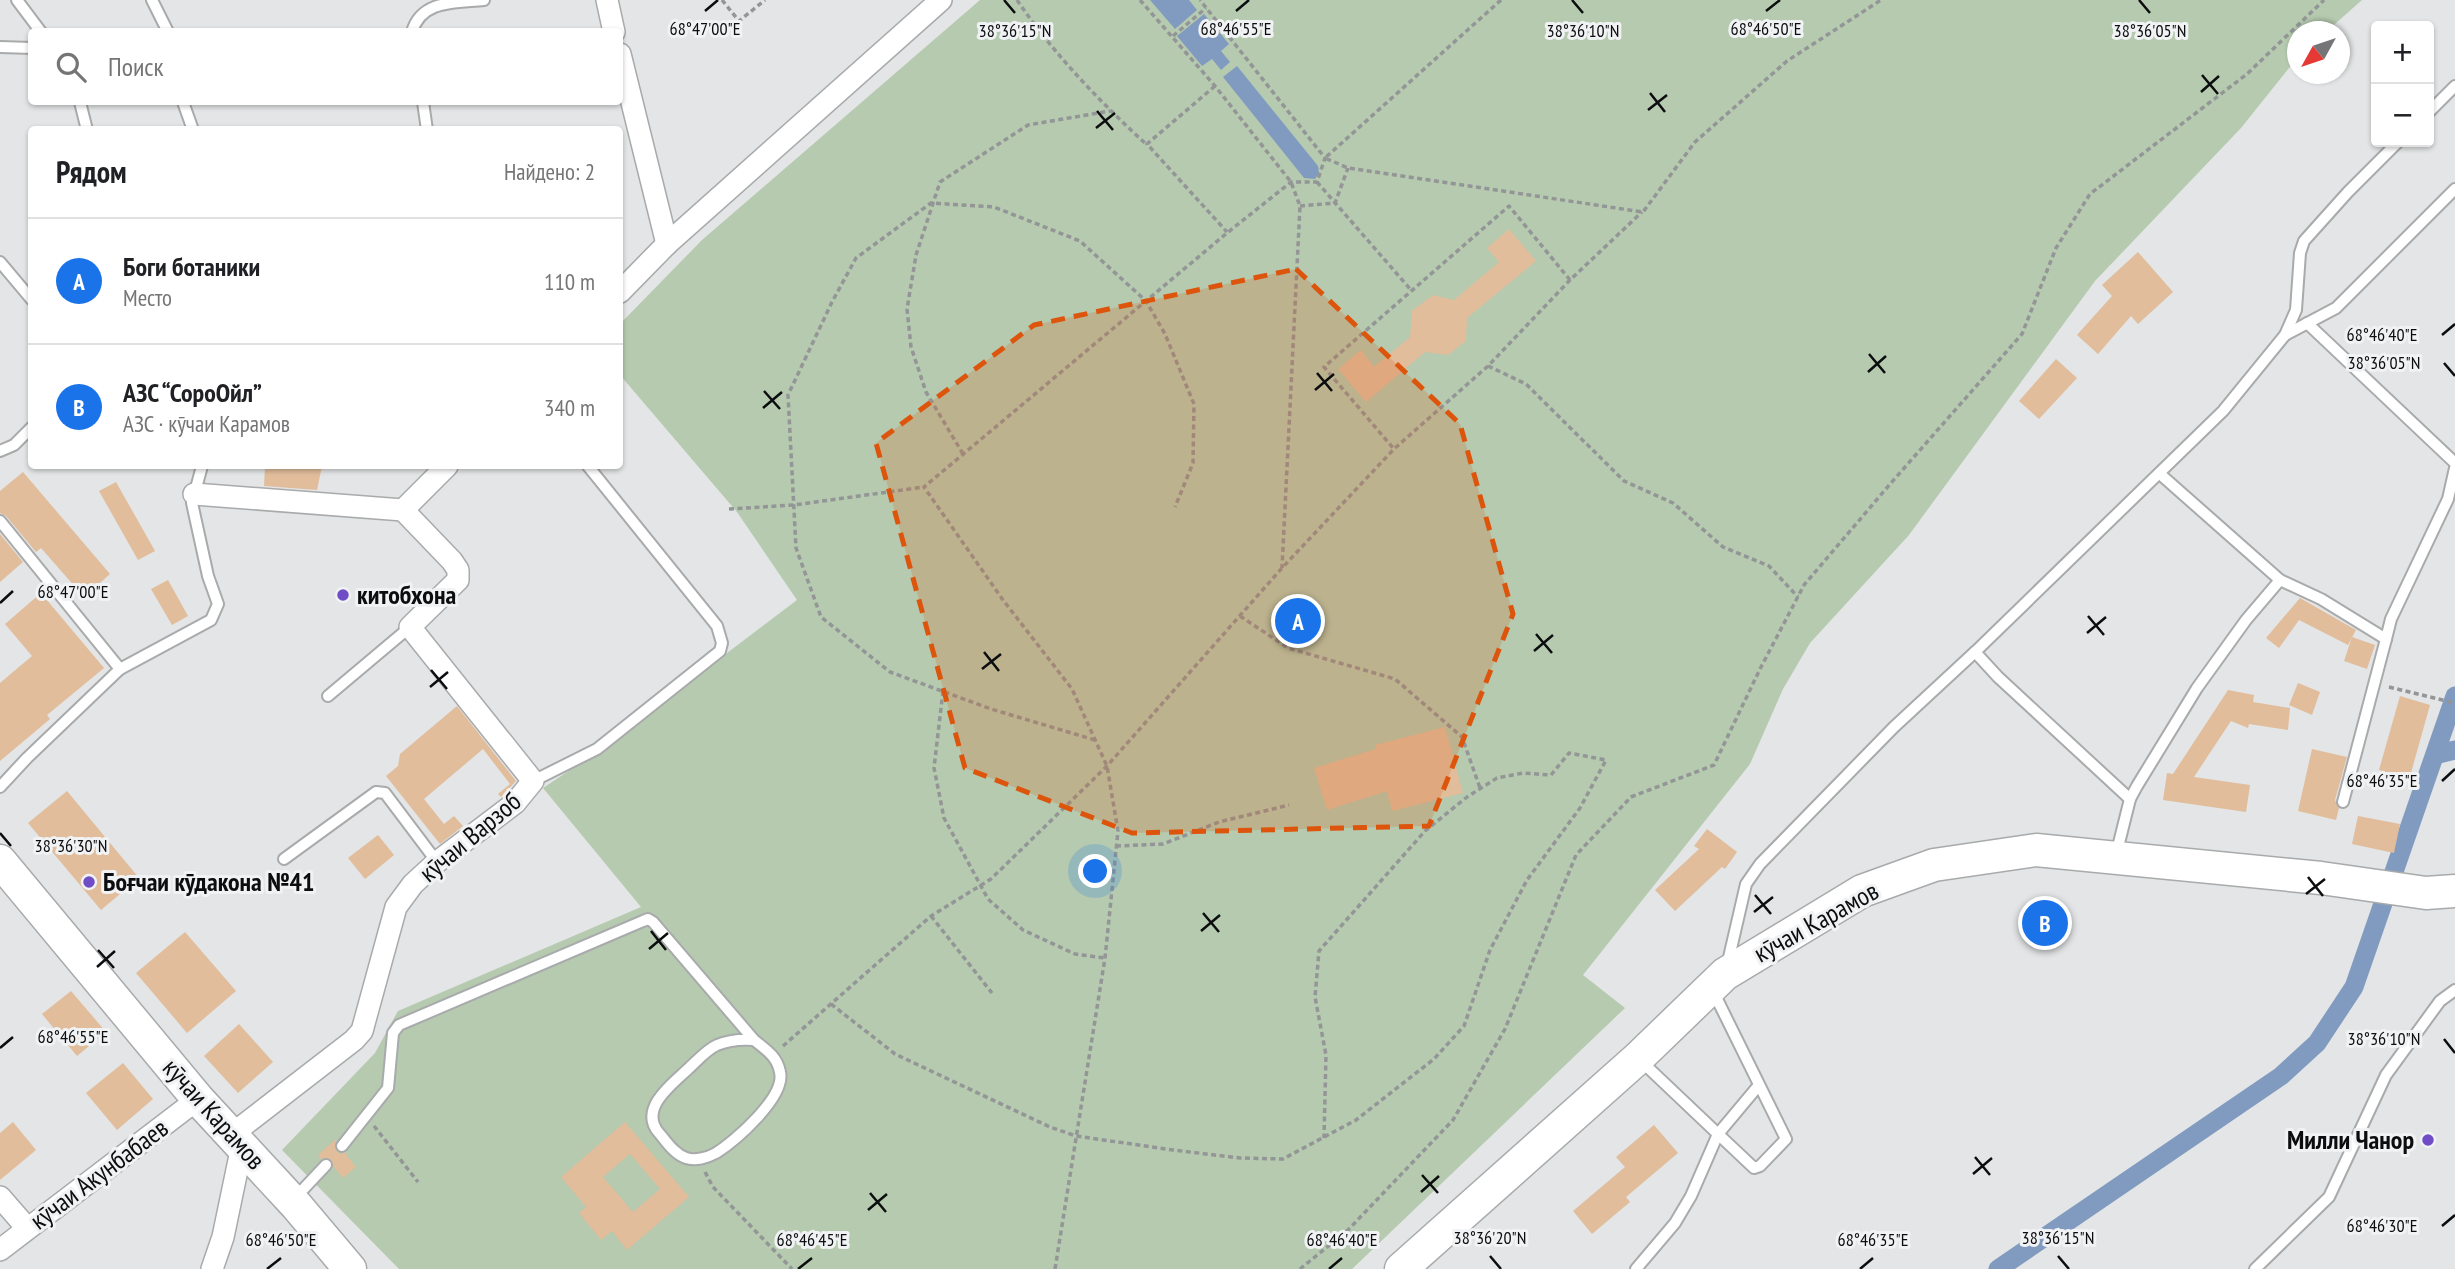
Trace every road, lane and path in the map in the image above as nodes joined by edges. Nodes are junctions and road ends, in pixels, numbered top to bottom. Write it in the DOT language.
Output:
graph roads {
  1 [pos="17,0"];
  2 [pos="152,0"];
  3 [pos="484,0"];
  4 [pos="607,0"];
  5 [pos="722,0"];
  6 [pos="765,0"];
  7 [pos="941,0"];
  8 [pos="1017,0"];
  9 [pos="1140,0"];
  10 [pos="1200,0"];
  11 [pos="1501,0"];
  12 [pos="1881,0"];
  13 [pos="2324,0"];
  14 [pos="1206,8"];
  15 [pos="38,28"];
  16 [pos="166,28"];
  17 [pos="413,28"];
  18 [pos="613,28"];
  19 [pos="1173,37"];
  20 [pos="0,47"];
  21 [pos="28,48"];
  22 [pos="623,66"];
  23 [pos="1215,86"];
  24 [pos="2455,86"];
  25 [pos="81,105"];
  26 [pos="184,105"];
  27 [pos="423,105"];
  28 [pos="2434,107"];
  29 [pos="1110,111"];
  30 [pos="86,126"];
  31 [pos="192,126"];
  32 [pos="426,126"];
  33 [pos="2394,147"];
  34 [pos="1153,150"];
  35 [pos="1325,158"];
  36 [pos="1348,168"];
  37 [pos="1291,182"];
  38 [pos="1318,182"];
  39 [pos="2455,189"];
  40 [pos="932,203"];
  41 [pos="1335,203"];
  42 [pos="1300,206"];
  43 [pos="1643,212"];
  44 [pos="1227,233"];
  45 [pos="667,244"];
  46 [pos="0,262"];
  47 [pos="1570,281"];
  48 [pos="623,289"];
  49 [pos="1411,290"];
  50 [pos="28,295"];
  51 [pos="1146,301"];
  52 [pos="2307,323"];
  53 [pos="2285,335"];
  54 [pos="1488,366"];
  55 [pos="28,431"];
  56 [pos="1394,449"];
  57 [pos="0,451"];
  58 [pos="963,455"];
  59 [pos="2455,463"];
  60 [pos="2455,468"];
  61 [pos="201,469"];
  62 [pos="444,469"];
  63 [pos="590,469"];
  64 [pos="2160,474"];
  65 [pos="925,487"];
  66 [pos="194,494"];
  67 [pos="794,505"];
  68 [pos="1175,507"];
  69 [pos="729,509"];
  70 [pos="403,510"];
  71 [pos="0,521"];
  72 [pos="1282,568"];
  73 [pos="2280,580"];
  74 [pos="1798,597"];
  75 [pos="1240,615"];
  76 [pos="410,628"];
  77 [pos="2386,639"];
  78 [pos="1975,652"];
  79 [pos="120,670"];
  80 [pos="2374,683"];
  81 [pos="943,691"];
  82 [pos="328,696"];
  83 [pos="2455,703"];
  84 [pos="1096,740"];
  85 [pos="1107,766"];
  86 [pos="533,781"];
  87 [pos="0,787"];
  88 [pos="1480,788"];
  89 [pos="2130,799"];
  90 [pos="2343,802"];
  91 [pos="1289,805"];
  92 [pos="1116,846"];
  93 [pos="2115,858"];
  94 [pos="284,859"];
  95 [pos="0,861"];
  96 [pos="438,862"];
  97 [pos="981,886"];
  98 [pos="2441,892"];
  99 [pos="2455,909"];
  100 [pos="931,916"];
  101 [pos="1105,958"];
  102 [pos="1718,981"];
  103 [pos="2455,990"];
  104 [pos="992,993"];
  105 [pos="831,1004"];
  106 [pos="754,1040"];
  107 [pos="773,1054"];
  108 [pos="1638,1058"];
  109 [pos="1759,1085"];
  110 [pos="198,1099"];
  111 [pos="368,1118"];
  112 [pos="1718,1134"];
  113 [pos="1076,1136"];
  114 [pos="1324,1138"];
  115 [pos="236,1140"];
  116 [pos="342,1146"];
  117 [pos="698,1160"];
  118 [pos="326,1165"];
  119 [pos="418,1182"];
  120 [pos="0,1197"];
  121 [pos="292,1201"];
  122 [pos="27,1228"];
  123 [pos="0,1250"];
  124 [pos="212,1269"];
  125 [pos="350,1269"];
  126 [pos="792,1269"];
  127 [pos="1055,1269"];
  128 [pos="1300,1269"];
  129 [pos="1401,1269"];
  130 [pos="1636,1269"];
  131 [pos="2255,1269"];
  1 -- 15 [label="lane"];
  2 -- 16 [label="lane"];
  3 -- 17 [label="lane"];
  4 -- 18 [label="street"];
  5 -- 6 [label="path"];
  7 -- 45 [label="street"];
  8 -- 29 [label="path"];
  9 -- 19 [label="path"];
  10 -- 14 [label="path"];
  11 -- 35 [label="path"];
  12 -- 43 [label="path"];
  13 -- 74 [label="path"];
  14 -- 19 [label="path"];
  14 -- 35 [label="path"];
  19 -- 23 [label="path"];
  20 -- 21 [label="lane"];
  22 -- 45 [label="street"];
  23 -- 34 [label="path"];
  23 -- 37 [label="path"];
  24 -- 28 [label="lane"];
  25 -- 30 [label="lane"];
  26 -- 31 [label="lane"];
  27 -- 32 [label="lane"];
  29 -- 34 [label="path"];
  29 -- 40 [label="path"];
  33 -- 53 [label="lane"];
  34 -- 44 [label="path"];
  35 -- 36 [label="path"];
  35 -- 38 [label="path"];
  36 -- 41 [label="path"];
  36 -- 43 [label="path"];
  37 -- 38 [label="path"];
  37 -- 42 [label="path"];
  37 -- 44 [label="path"];
  38 -- 41 [label="path"];
  39 -- 52 [label="lane"];
  40 -- 51 [label="path"];
  40 -- 58 [label="path"];
  40 -- 67 [label="path"];
  41 -- 42 [label="path"];
  41 -- 49 [label="path"];
  42 -- 72 [label="path"];
  43 -- 47 [label="path"];
  44 -- 51 [label="path"];
  45 -- 48 [label="street"];
  46 -- 50 [label="lane"];
  47 -- 49 [label="path"];
  47 -- 54 [label="path"];
  49 -- 56 [label="path"];
  51 -- 58 [label="path"];
  51 -- 68 [label="path"];
  52 -- 53 [label="lane"];
  52 -- 59 [label="lane"];
  53 -- 64 [label="lane"];
  54 -- 56 [label="path"];
  54 -- 74 [label="path"];
  55 -- 57 [label="lane"];
  56 -- 72 [label="path"];
  58 -- 65 [label="path"];
  60 -- 77 [label="lane"];
  61 -- 66 [label="lane"];
  62 -- 70 [label="street"];
  63 -- 86 [label="lane"];
  64 -- 73 [label="lane"];
  64 -- 78 [label="lane"];
  65 -- 67 [label="path"];
  65 -- 84 [label="path"];
  66 -- 70 [label="street"];
  66 -- 79 [label="lane"];
  67 -- 69 [label="path"];
  67 -- 81 [label="path"];
  70 -- 76 [label="street"];
  71 -- 79 [label="lane"];
  72 -- 75 [label="path"];
  73 -- 77 [label="lane"];
  73 -- 89 [label="lane"];
  74 -- 128 [label="path"];
  75 -- 85 [label="path"];
  75 -- 88 [label="path"];
  76 -- 82 [label="lane"];
  76 -- 86 [label="street, кӯчаи Варзоб"];
  77 -- 80 [label="lane"];
  78 -- 89 [label="lane"];
  78 -- 102 [label="lane"];
  79 -- 87 [label="lane"];
  80 -- 83 [label="path"];
  80 -- 90 [label="lane"];
  81 -- 84 [label="path"];
  81 -- 97 [label="path"];
  84 -- 85 [label="path"];
  85 -- 92 [label="path"];
  85 -- 97 [label="path"];
  86 -- 96 [label="street, кӯчаи Варзоб"];
  88 -- 114 [label="path"];
  88 -- 114 [label="path"];
  89 -- 93 [label="lane"];
  91 -- 92 [label="path"];
  92 -- 101 [label="path"];
  93 -- 98 [label="main road, кӯчаи Карамов"];
  93 -- 102 [label="main road, кӯчаи Карамов"];
  94 -- 96 [label="lane"];
  95 -- 110 [label="main road, кӯчаи Карамов"];
  96 -- 115 [label="street, кӯчаи Варзоб"];
  97 -- 100 [label="path"];
  97 -- 101 [label="path"];
  98 -- 99 [label="main road, кӯчаи Карамов"];
  100 -- 104 [label="path"];
  100 -- 105 [label="path"];
  101 -- 113 [label="path"];
  102 -- 108 [label="main road, кӯчаи Карамов"];
  102 -- 109 [label="lane"];
  103 -- 131 [label="lane"];
  105 -- 107 [label="path"];
  105 -- 113 [label="path"];
  106 -- 107 [label="lane"];
  106 -- 116 [label="lane"];
  106 -- 117 [label="lane"];
  107 -- 117 [label="lane"];
  108 -- 112 [label="lane"];
  108 -- 129 [label="main road, кӯчаи Карамов"];
  109 -- 112 [label="lane"];
  109 -- 112 [label="lane"];
  110 -- 115 [label="main road, кӯчаи Карамов"];
  110 -- 122 [label="street, кӯчаи Акунбабаев"];
  111 -- 119 [label="path"];
  112 -- 130 [label="lane"];
  113 -- 114 [label="path"];
  113 -- 127 [label="path"];
  115 -- 121 [label="main road, кӯчаи Карамов"];
  115 -- 124 [label="street"];
  117 -- 126 [label="path"];
  118 -- 121 [label="lane"];
  120 -- 122 [label="street"];
  121 -- 125 [label="main road, кӯчаи Карамов"];
  122 -- 123 [label="street, кӯчаи Акунбабаев"];
}
